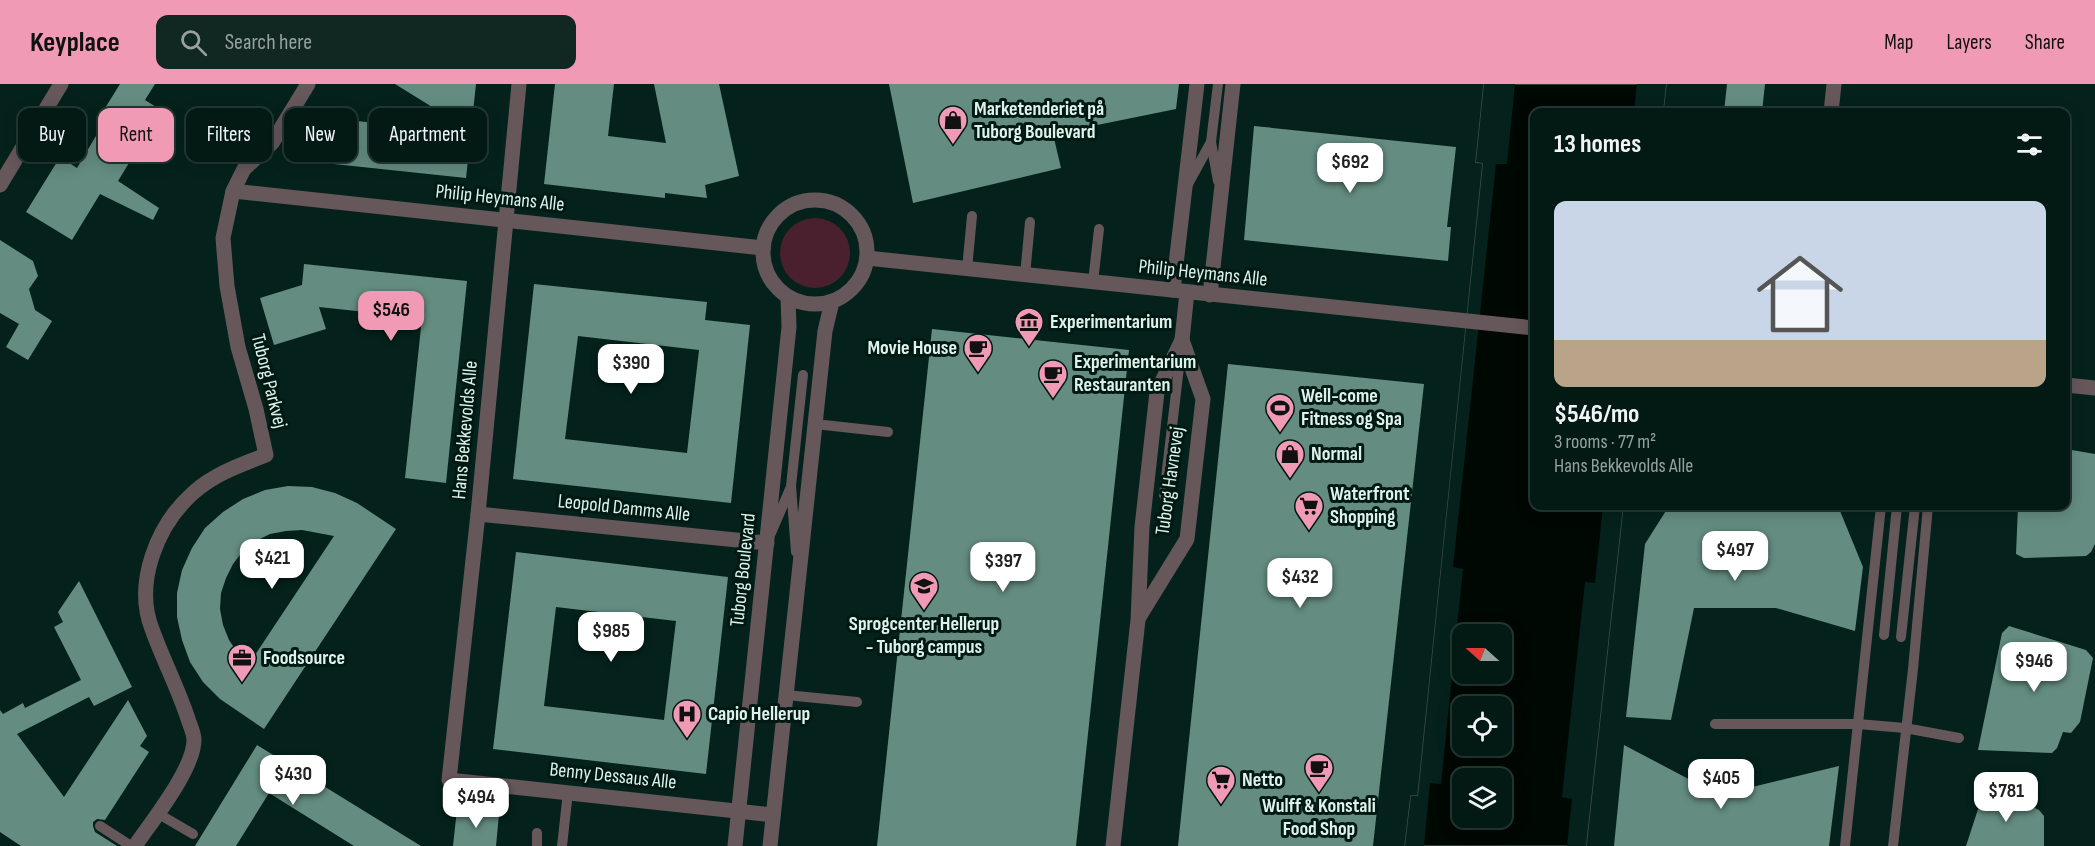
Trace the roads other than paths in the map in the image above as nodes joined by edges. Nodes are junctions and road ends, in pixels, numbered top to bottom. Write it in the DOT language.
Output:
graph roads {
  1 [pos="61,84"];
  2 [pos="308,84"];
  3 [pos="519,84"];
  4 [pos="1197,84"];
  5 [pos="1218,84"];
  6 [pos="1233,84"];
  7 [pos="1834,84"];
  8 [pos="1831,108"];
  9 [pos="1211,142"];
  10 [pos="0,185"];
  11 [pos="233,190"];
  12 [pos="1185,190"];
  13 [pos="1221,193"];
  14 [pos="972,216"];
  15 [pos="506,220"];
  16 [pos="1030,222"];
  17 [pos="1099,229"];
  18 [pos="763,248"];
  19 [pos="867,258"];
  20 [pos="967,269"];
  21 [pos="1025,275"];
  22 [pos="1093,282"];
  23 [pos="1180,291"];
  24 [pos="1210,295"];
  25 [pos="788,297"];
  26 [pos="832,302"];
  27 [pos="1530,328"];
  28 [pos="1182,340"];
  29 [pos="803,375"];
  30 [pos="2070,385"];
  31 [pos="2095,388"];
  32 [pos="815,424"];
  33 [pos="888,432"];
  34 [pos="791,486"];
  35 [pos="1164,495"];
  36 [pos="1881,510"];
  37 [pos="1897,510"];
  38 [pos="1915,510"];
  39 [pos="1928,510"];
  40 [pos="478,514"];
  41 [pos="767,543"];
  42 [pos="798,579"];
  43 [pos="1138,620"];
  44 [pos="1884,635"];
  45 [pos="1901,637"];
  46 [pos="786,695"];
  47 [pos="857,702"];
  48 [pos="1715,724"];
  49 [pos="1858,724"];
  50 [pos="1905,728"];
  51 [pos="1959,738"];
  52 [pos="449,780"];
  53 [pos="568,792"];
  54 [pos="739,811"];
  55 [pos="157,813"];
  56 [pos="773,815"];
  57 [pos="100,826"];
  58 [pos="537,833"];
  59 [pos="193,834"];
  60 [pos="133,846"];
  61 [pos="537,846"];
  62 [pos="562,846"];
  63 [pos="735,846"];
  64 [pos="770,846"];
  65 [pos="1113,846"];
  66 [pos="1845,846"];
  67 [pos="1893,846"];
  1 -- 10 [label="street"];
  2 -- 11 [label="street, Tuborg Parkvej"];
  3 -- 15 [label="street, Hans Bekkevolds Alle"];
  4 -- 12 [label="street, Tuborg Havnevej"];
  5 -- 9 [label="lane"];
  6 -- 13 [label="street"];
  7 -- 8 [label="street"];
  9 -- 12 [label="lane"];
  9 -- 13 [label="lane"];
  11 -- 15 [label="street, Philip Heymans Alle"];
  11 -- 55 [label="street, Tuborg Parkvej"];
  12 -- 23 [label="street, Tuborg Havnevej"];
  13 -- 24 [label="street"];
  14 -- 20 [label="lane"];
  15 -- 18 [label="street, Philip Heymans Alle"];
  15 -- 40 [label="street, Hans Bekkevolds Alle"];
  16 -- 21 [label="lane"];
  17 -- 22 [label="lane"];
  18 -- 19 [label="street"];
  18 -- 25 [label="street"];
  19 -- 20 [label="street, Philip Heymans Alle"];
  19 -- 26 [label="street"];
  20 -- 21 [label="street, Philip Heymans Alle"];
  21 -- 22 [label="street, Philip Heymans Alle"];
  22 -- 23 [label="street, Philip Heymans Alle"];
  23 -- 24 [label="street, Philip Heymans Alle"];
  23 -- 28 [label="street, Tuborg Havnevej"];
  24 -- 27 [label="street, Philip Heymans Alle"];
  25 -- 26 [label="street"];
  25 -- 41 [label="street, Tuborg Boulevard"];
  26 -- 32 [label="street"];
  28 -- 35 [label="lane"];
  28 -- 43 [label="street, Tuborg Havnevej"];
  28 -- 43 [label="street, Tuborg Havnevej"];
  29 -- 34 [label="lane"];
  30 -- 31 [label="street"];
  32 -- 33 [label="lane"];
  32 -- 42 [label="street"];
  34 -- 41 [label="lane"];
  34 -- 42 [label="lane"];
  36 -- 49 [label="lane"];
  37 -- 44 [label="lane"];
  38 -- 45 [label="lane"];
  39 -- 50 [label="lane"];
  40 -- 41 [label="street, Leopold Damms Alle"];
  40 -- 52 [label="street, Hans Bekkevolds Alle"];
  41 -- 54 [label="street, Tuborg Boulevard"];
  42 -- 46 [label="street"];
  43 -- 65 [label="street, Tuborg Havnevej"];
  46 -- 47 [label="lane"];
  46 -- 56 [label="street"];
  48 -- 49 [label="lane"];
  49 -- 50 [label="lane"];
  49 -- 66 [label="lane"];
  50 -- 51 [label="lane"];
  50 -- 67 [label="lane"];
  52 -- 53 [label="street, Benny Dessaus Alle"];
  53 -- 54 [label="street, Benny Dessaus Alle"];
  53 -- 62 [label="lane"];
  54 -- 56 [label="street, Benny Dessaus Alle"];
  54 -- 63 [label="street, Tuborg Boulevard"];
  55 -- 59 [label="lane"];
  55 -- 60 [label="street, Tuborg Parkvej"];
  56 -- 64 [label="street"];
  57 -- 60 [label="lane"];
  58 -- 61 [label="lane"];
}
